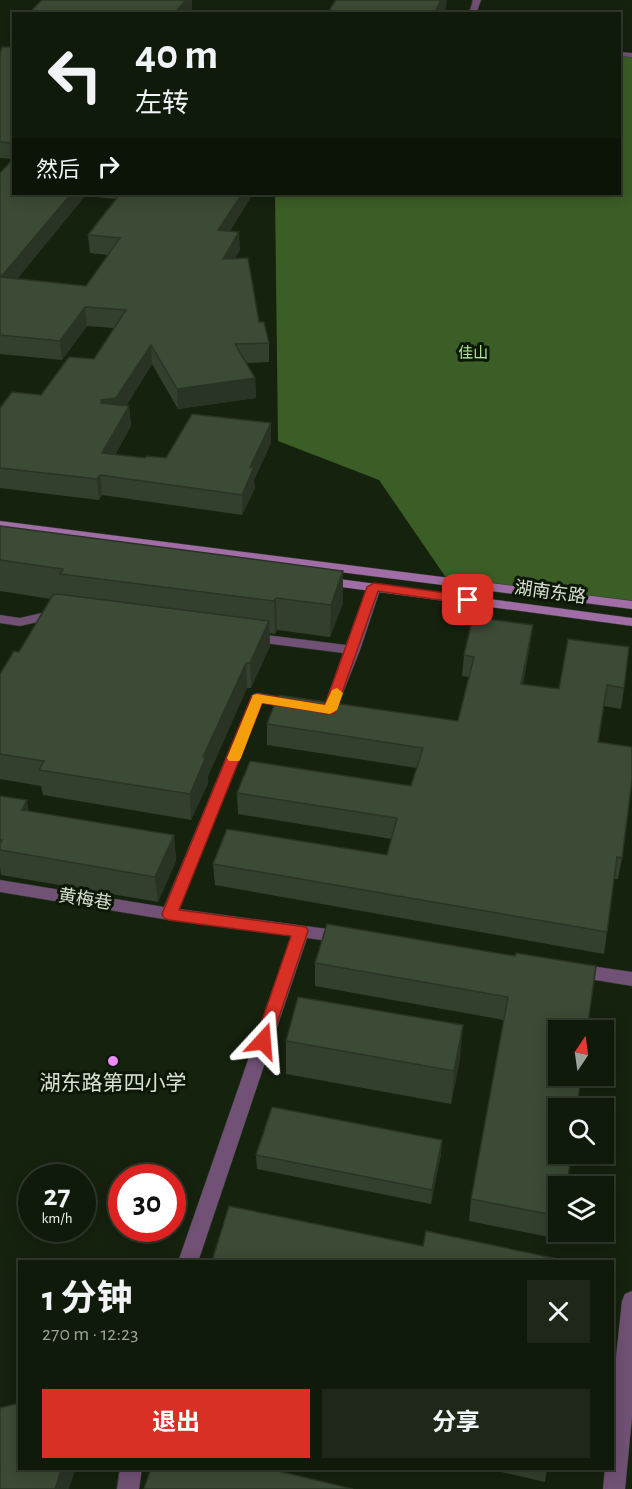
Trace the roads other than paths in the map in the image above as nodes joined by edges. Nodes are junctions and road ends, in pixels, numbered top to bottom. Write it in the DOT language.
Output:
graph roads {
  1 [pos="0,525"];
  2 [pos="0,537"];
  3 [pos="255,571"];
  4 [pos="314,579"];
  5 [pos="374,587"];
  6 [pos="632,605"];
  7 [pos="73,614"];
  8 [pos="0,619"];
  9 [pos="632,622"];
  10 [pos="236,635"];
  11 [pos="353,650"];
  12 [pos="0,886"];
  13 [pos="169,914"];
  14 [pos="301,931"];
  15 [pos="360,940"];
  16 [pos="561,969"];
  17 [pos="632,979"];
  18 [pos="189,1260"];
  19 [pos="632,1302"];
  20 [pos="131,1470"];
  21 [pos="128,1489"];
  22 [pos="614,1489"];
  1 -- 6 [label="main road"];
  2 -- 3 [label="main road"];
  4 -- 5 [label="main road, 湖南东路"];
  5 -- 9 [label="main road, 湖南东路"];
  5 -- 11 [label="street"];
  7 -- 8 [label="street"];
  10 -- 11 [label="street"];
  11 -- 13 [label="street"];
  12 -- 13 [label="street, 黄梅巷"];
  13 -- 14 [label="street, 黄梅巷"];
  14 -- 15 [label="street"];
  14 -- 18 [label="street"];
  16 -- 17 [label="street"];
  19 -- 22 [label="street"];
  20 -- 21 [label="street"];
}
